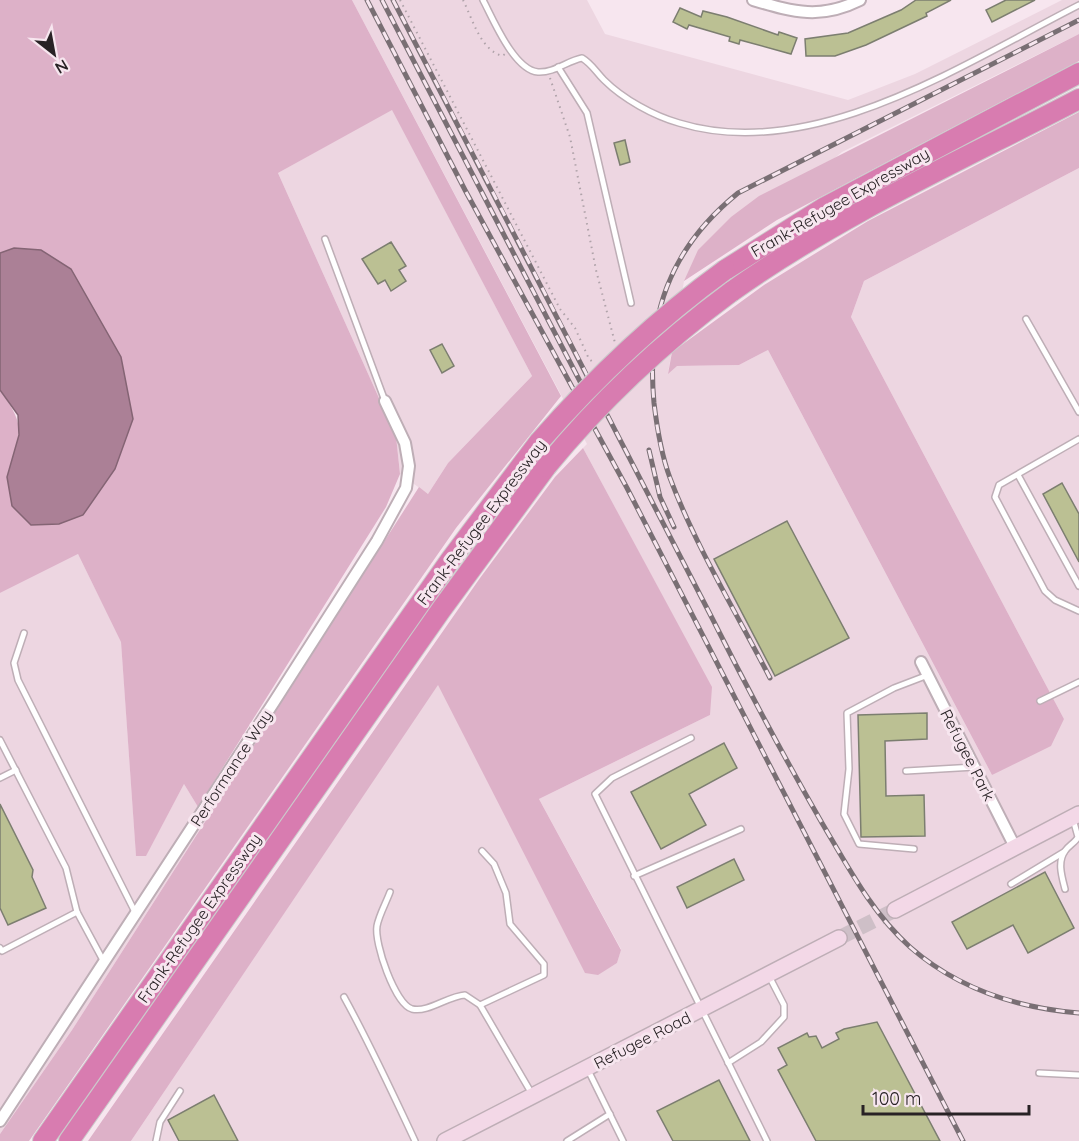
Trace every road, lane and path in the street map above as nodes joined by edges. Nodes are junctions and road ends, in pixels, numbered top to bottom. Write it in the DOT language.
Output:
graph roads {
  1 [pos="400,0"];
  2 [pos="463,0"];
  3 [pos="483,0"];
  4 [pos="756,0"];
  5 [pos="860,0"];
  6 [pos="1079,5"];
  7 [pos="510,51"];
  8 [pos="558,67"];
  9 [pos="547,71"];
  10 [pos="1079,73"];
  11 [pos="1079,99"];
  12 [pos="325,239"];
  13 [pos="631,303"];
  14 [pos="1026,319"];
  15 [pos="615,345"];
  16 [pos="600,363"];
  17 [pos="385,400"];
  18 [pos="1079,412"];
  19 [pos="1079,439"];
  20 [pos="1018,475"];
  21 [pos="1079,586"];
  22 [pos="1079,611"];
  23 [pos="24,633"];
  24 [pos="921,662"];
  25 [pos="928,675"];
  26 [pos="1079,682"];
  27 [pos="1040,701"];
  28 [pos="691,738"];
  29 [pos="0,740"];
  30 [pos="975,767"];
  31 [pos="16,770"];
  32 [pos="906,771"];
  33 [pos="0,778"];
  34 [pos="1076,816"];
  35 [pos="741,829"];
  36 [pos="1078,838"];
  37 [pos="1015,847"];
  38 [pos="914,849"];
  39 [pos="482,851"];
  40 [pos="1064,852"];
  41 [pos="634,876"];
  42 [pos="1011,884"];
  43 [pos="1065,889"];
  44 [pos="390,892"];
  45 [pos="894,910"];
  46 [pos="77,912"];
  47 [pos="136,915"];
  48 [pos="839,938"];
  49 [pos="0,948"];
  50 [pos="105,963"];
  51 [pos="769,975"];
  52 [pos="344,997"];
  53 [pos="480,1005"];
  54 [pos="701,1010"];
  55 [pos="728,1063"];
  56 [pos="587,1069"];
  57 [pos="1039,1073"];
  58 [pos="1079,1076"];
  59 [pos="180,1091"];
  60 [pos="533,1096"];
  61 [pos="610,1114"];
  62 [pos="0,1121"];
  63 [pos="43,1141"];
  64 [pos="69,1141"];
  65 [pos="156,1141"];
  66 [pos="415,1141"];
  67 [pos="445,1141"];
  68 [pos="567,1141"];
  69 [pos="623,1141"];
  70 [pos="767,1141"];
  1 -- 16 [label="path"];
  2 -- 7 [label="path"];
  3 -- 7 [label="lane"];
  4 -- 5 [label="street"];
  6 -- 8 [label="lane"];
  7 -- 9 [label="lane"];
  8 -- 9 [label="lane"];
  8 -- 13 [label="lane"];
  9 -- 15 [label="path"];
  10 -- 63 [label="highway, Frank-Refugee Expressway, bridge"];
  11 -- 64 [label="highway, Frank-Refugee Expressway, bridge"];
  12 -- 17 [label="lane"];
  14 -- 18 [label="lane"];
  17 -- 47 [label="street, Performance Way"];
  19 -- 20 [label="lane"];
  20 -- 21 [label="lane"];
  20 -- 22 [label="lane"];
  23 -- 47 [label="lane"];
  24 -- 25 [label="street, Refugee Park"];
  25 -- 30 [label="street, Refugee Park"];
  25 -- 38 [label="lane"];
  26 -- 27 [label="lane"];
  28 -- 41 [label="lane"];
  29 -- 31 [label="lane"];
  30 -- 32 [label="lane"];
  30 -- 37 [label="street, Refugee Park"];
  31 -- 33 [label="lane"];
  31 -- 46 [label="lane"];
  34 -- 36 [label="lane"];
  34 -- 37 [label="main road"];
  35 -- 41 [label="lane"];
  36 -- 40 [label="lane"];
  37 -- 45 [label="main road"];
  39 -- 53 [label="lane"];
  40 -- 42 [label="lane"];
  40 -- 43 [label="lane"];
  41 -- 54 [label="lane"];
  44 -- 53 [label="lane"];
  46 -- 49 [label="lane"];
  46 -- 50 [label="lane"];
  47 -- 50 [label="street, Performance Way"];
  48 -- 51 [label="main road, Refugee Road"];
  50 -- 62 [label="street, Performance Way"];
  51 -- 54 [label="main road, Refugee Road"];
  51 -- 55 [label="lane"];
  52 -- 66 [label="lane"];
  53 -- 60 [label="lane"];
  54 -- 55 [label="lane"];
  54 -- 56 [label="main road, Refugee Road"];
  55 -- 70 [label="lane"];
  56 -- 60 [label="main road, Refugee Road"];
  56 -- 61 [label="lane"];
  57 -- 58 [label="lane"];
  59 -- 65 [label="lane"];
  60 -- 67 [label="main road, Refugee Road"];
  61 -- 68 [label="lane"];
  61 -- 69 [label="lane"];
}
